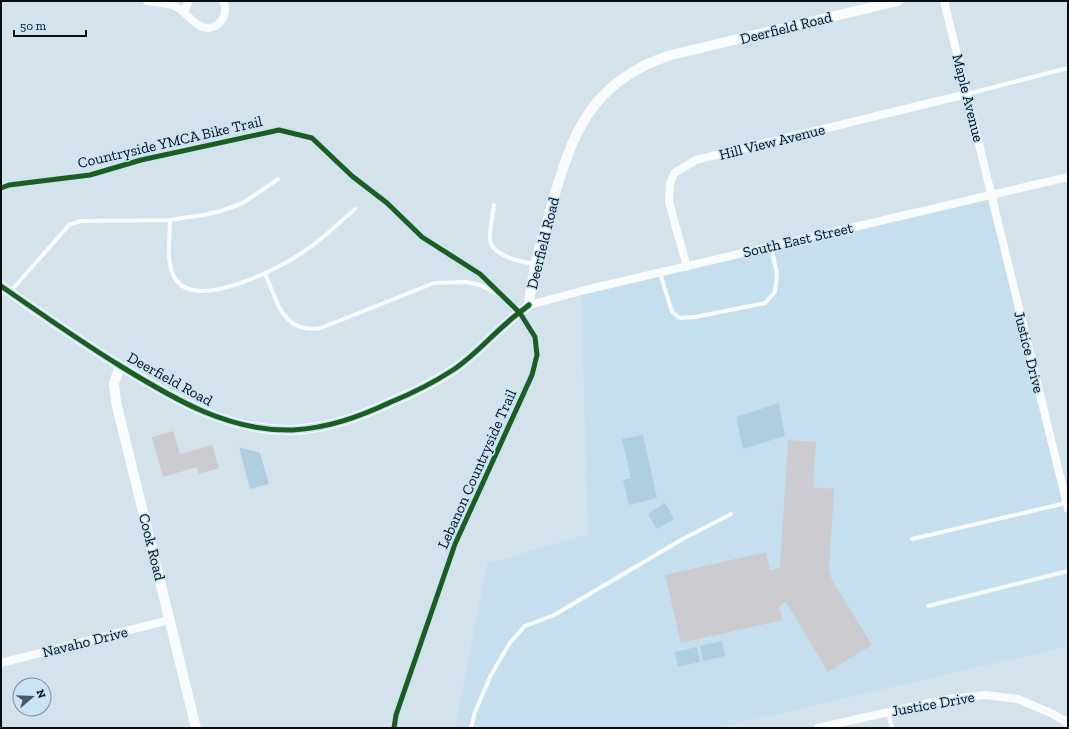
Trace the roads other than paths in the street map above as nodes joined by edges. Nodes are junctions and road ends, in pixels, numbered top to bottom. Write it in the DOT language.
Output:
graph roads {
  1 [pos="147,1"];
  2 [pos="189,1"];
  3 [pos="223,1"];
  4 [pos="898,1"];
  5 [pos="944,1"];
  6 [pos="184,11"];
  7 [pos="1068,68"];
  8 [pos="967,94"];
  9 [pos="1068,177"];
  10 [pos="278,179"];
  11 [pos="991,195"];
  12 [pos="494,205"];
  13 [pos="355,209"];
  14 [pos="170,220"];
  15 [pos="770,247"];
  16 [pos="535,264"];
  17 [pos="687,267"];
  18 [pos="660,273"];
  19 [pos="265,274"];
  20 [pos="1,286"];
  21 [pos="10,292"];
  22 [pos="529,306"];
  23 [pos="520,313"];
  24 [pos="120,366"];
  25 [pos="1067,506"];
  26 [pos="731,514"];
  27 [pos="912,539"];
  28 [pos="1068,571"];
  29 [pos="928,606"];
  30 [pos="169,620"];
  31 [pos="1,663"];
  32 [pos="888,712"];
  33 [pos="1068,723"];
  34 [pos="196,728"];
  35 [pos="471,728"];
  36 [pos="818,728"];
  37 [pos="892,728"];
  1 -- 6 [label="street"];
  2 -- 6 [label="street"];
  3 -- 6 [label="street"];
  4 -- 16 [label="street, Deerfield Road"];
  5 -- 8 [label="street, Maple Avenue"];
  7 -- 8 [label="lane"];
  8 -- 11 [label="street, Maple Avenue"];
  8 -- 17 [label="street, Hill View Avenue"];
  9 -- 11 [label="street, South East Street"];
  10 -- 14 [label="lane"];
  11 -- 15 [label="street, South East Street"];
  11 -- 25 [label="street, Justice Drive"];
  12 -- 16 [label="lane"];
  13 -- 19 [label="lane"];
  14 -- 19 [label="lane"];
  14 -- 21 [label="lane"];
  15 -- 17 [label="street, South East Street"];
  15 -- 18 [label="lane"];
  16 -- 22 [label="street, Deerfield Road"];
  17 -- 18 [label="street, South East Street"];
  18 -- 22 [label="street, South East Street"];
  19 -- 23 [label="lane"];
  20 -- 21 [label="street, Deerfield Road"];
  21 -- 24 [label="street, Deerfield Road"];
  22 -- 23 [label="street, Deerfield Road"];
  23 -- 24 [label="street, Deerfield Road"];
  24 -- 30 [label="street, Cook Road"];
  25 -- 27 [label="lane"];
  26 -- 35 [label="lane"];
  28 -- 29 [label="lane"];
  30 -- 31 [label="street, Navaho Drive"];
  30 -- 34 [label="street, Cook Road"];
  32 -- 33 [label="street, Justice Drive"];
  32 -- 36 [label="street, Justice Drive"];
  32 -- 37 [label="lane"];
}
